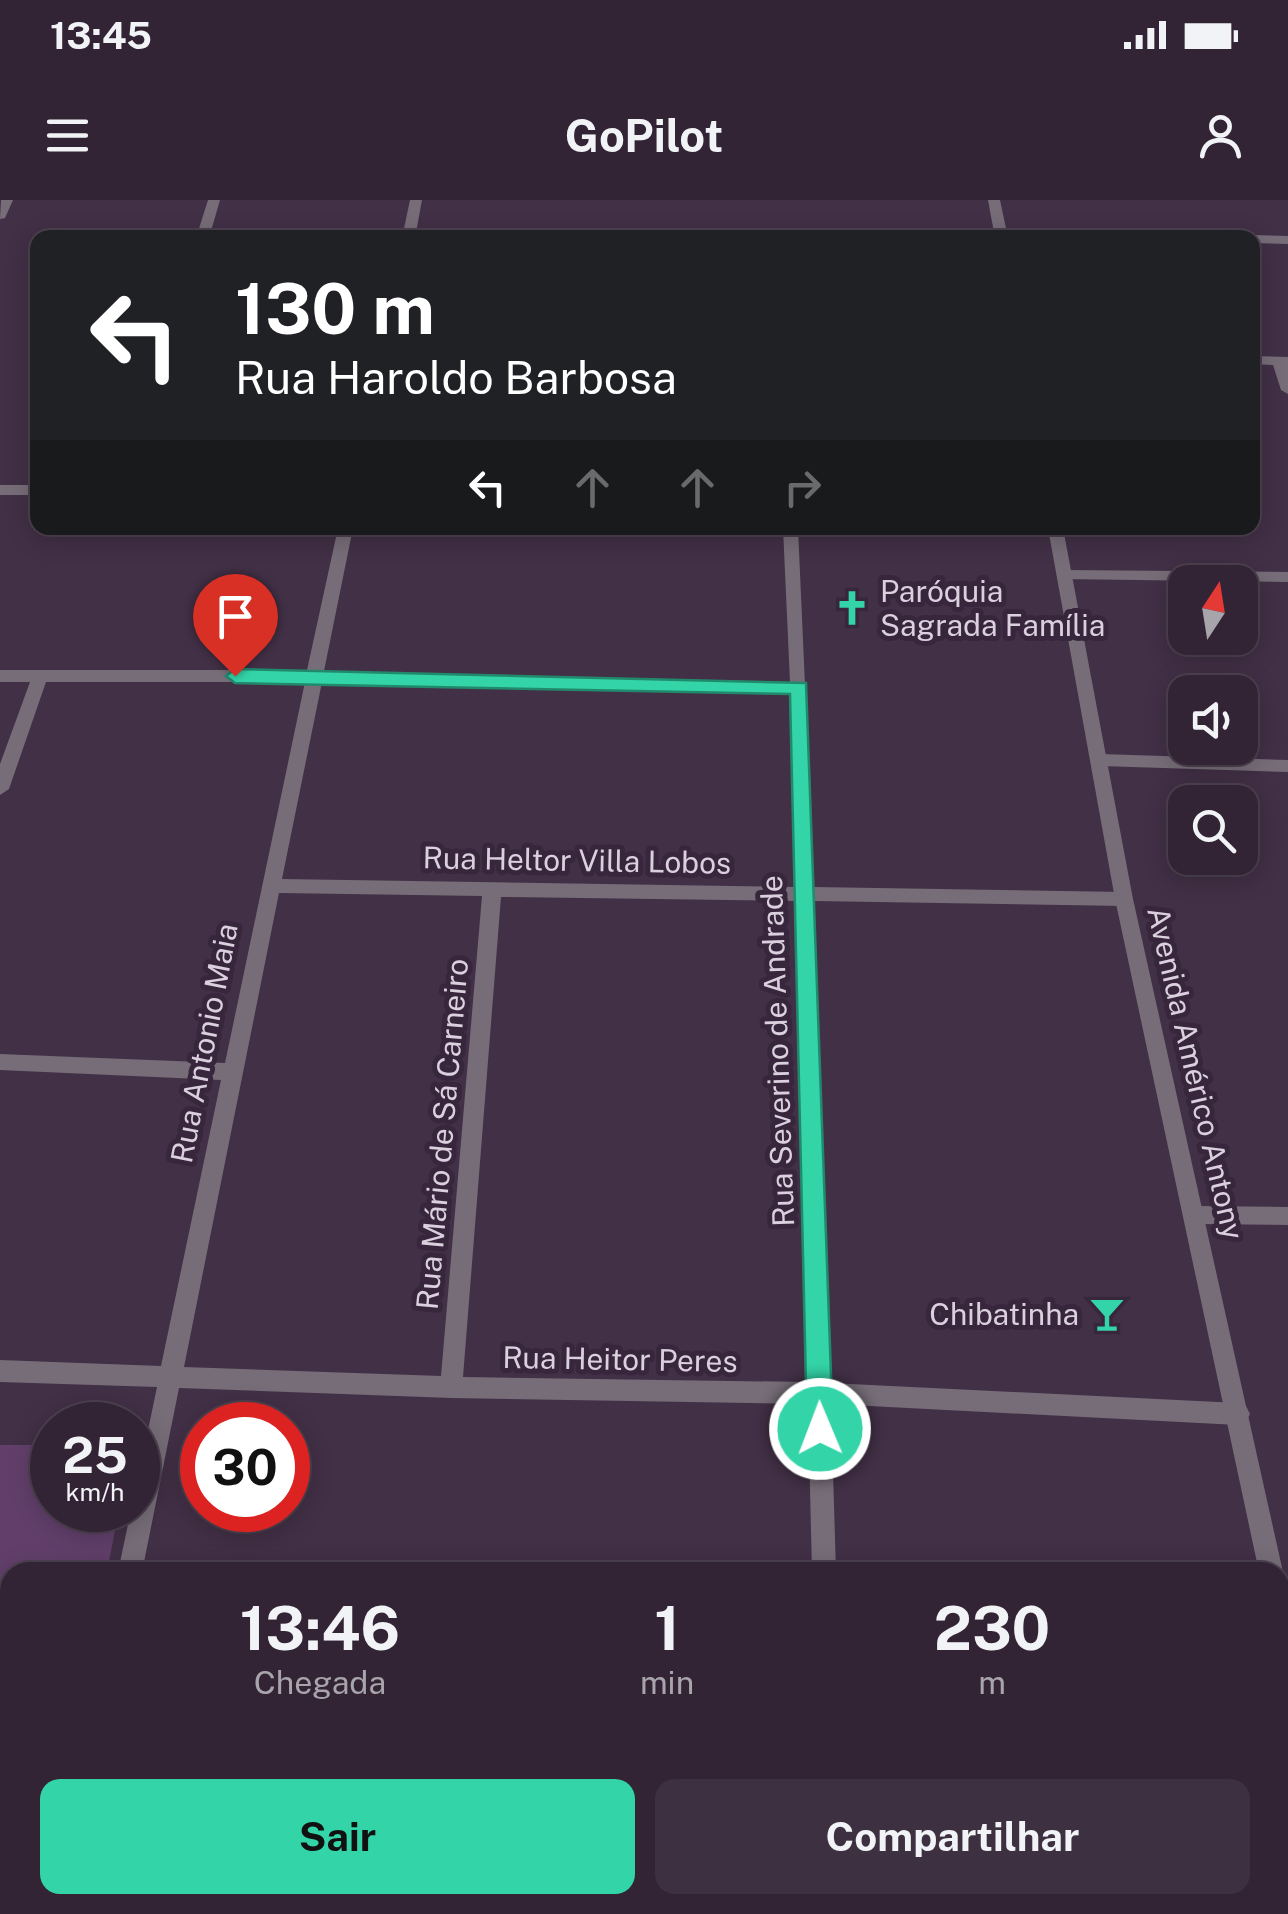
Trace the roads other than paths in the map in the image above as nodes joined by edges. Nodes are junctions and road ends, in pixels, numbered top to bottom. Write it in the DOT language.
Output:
graph roads {
  1 [pos="6,200"];
  2 [pos="214,200"];
  3 [pos="416,200"];
  4 [pos="994,200"];
  5 [pos="0,215"];
  6 [pos="205,230"];
  7 [pos="410,230"];
  8 [pos="1000,230"];
  9 [pos="1260,240"];
  10 [pos="1288,240"];
  11 [pos="1283,360"];
  12 [pos="1288,390"];
  13 [pos="0,490"];
  14 [pos="30,490"];
  15 [pos="343,535"];
  16 [pos="791,535"];
  17 [pos="1056,535"];
  18 [pos="1065,575"];
  19 [pos="1288,577"];
  20 [pos="0,676"];
  21 [pos="40,676"];
  22 [pos="313,676"];
  23 [pos="799,688"];
  24 [pos="1101,760"];
  25 [pos="1288,766"];
  26 [pos="0,789"];
  27 [pos="269,886"];
  28 [pos="492,887"];
  29 [pos="804,894"];
  30 [pos="1124,899"];
  31 [pos="0,1062"];
  32 [pos="233,1072"];
  33 [pos="1195,1215"];
  34 [pos="1288,1216"];
  35 [pos="0,1371"];
  36 [pos="168,1377"];
  37 [pos="451,1387"];
  38 [pos="819,1393"];
  39 [pos="1238,1414"];
  40 [pos="132,1562"];
  41 [pos="824,1562"];
  42 [pos="1269,1562"];
  1 -- 5 [label="street"];
  2 -- 6 [label="street"];
  3 -- 7 [label="street"];
  4 -- 8 [label="street"];
  9 -- 10 [label="street"];
  11 -- 12 [label="street"];
  13 -- 14 [label="street"];
  15 -- 22 [label="street, Rua Antonio Maia"];
  16 -- 23 [label="street, Rua Severino de Andrade"];
  17 -- 18 [label="street, Avenida Américo Antony"];
  18 -- 19 [label="street"];
  18 -- 24 [label="street, Avenida Américo Antony"];
  20 -- 21 [label="street"];
  21 -- 22 [label="street"];
  21 -- 26 [label="street"];
  22 -- 23 [label="street"];
  22 -- 27 [label="street, Rua Antonio Maia"];
  23 -- 29 [label="street, Rua Severino de Andrade"];
  24 -- 25 [label="street"];
  24 -- 30 [label="street, Avenida Américo Antony"];
  27 -- 28 [label="street, Rua Heltor Villa Lobos"];
  27 -- 32 [label="street, Rua Antonio Maia"];
  28 -- 29 [label="street, Rua Heltor Villa Lobos"];
  28 -- 37 [label="street, Rua Mário de Sá Carneiro"];
  29 -- 30 [label="street, Rua Heltor Villa Lobos"];
  29 -- 38 [label="street, Rua Severino de Andrade"];
  30 -- 33 [label="street, Avenida Américo Antony"];
  31 -- 32 [label="street"];
  32 -- 36 [label="street, Rua Antonio Maia"];
  33 -- 34 [label="street"];
  33 -- 39 [label="street, Avenida Américo Antony"];
  35 -- 36 [label="street, Rua Heitor Peres"];
  36 -- 37 [label="street, Rua Heitor Peres"];
  36 -- 40 [label="street, Rua Antonio Maia"];
  37 -- 38 [label="street, Rua Heitor Peres"];
  38 -- 39 [label="street, Rua Heitor Peres"];
  38 -- 41 [label="street, Rua Severino de Andrade"];
  39 -- 42 [label="street, Avenida Américo Antony"];
}
